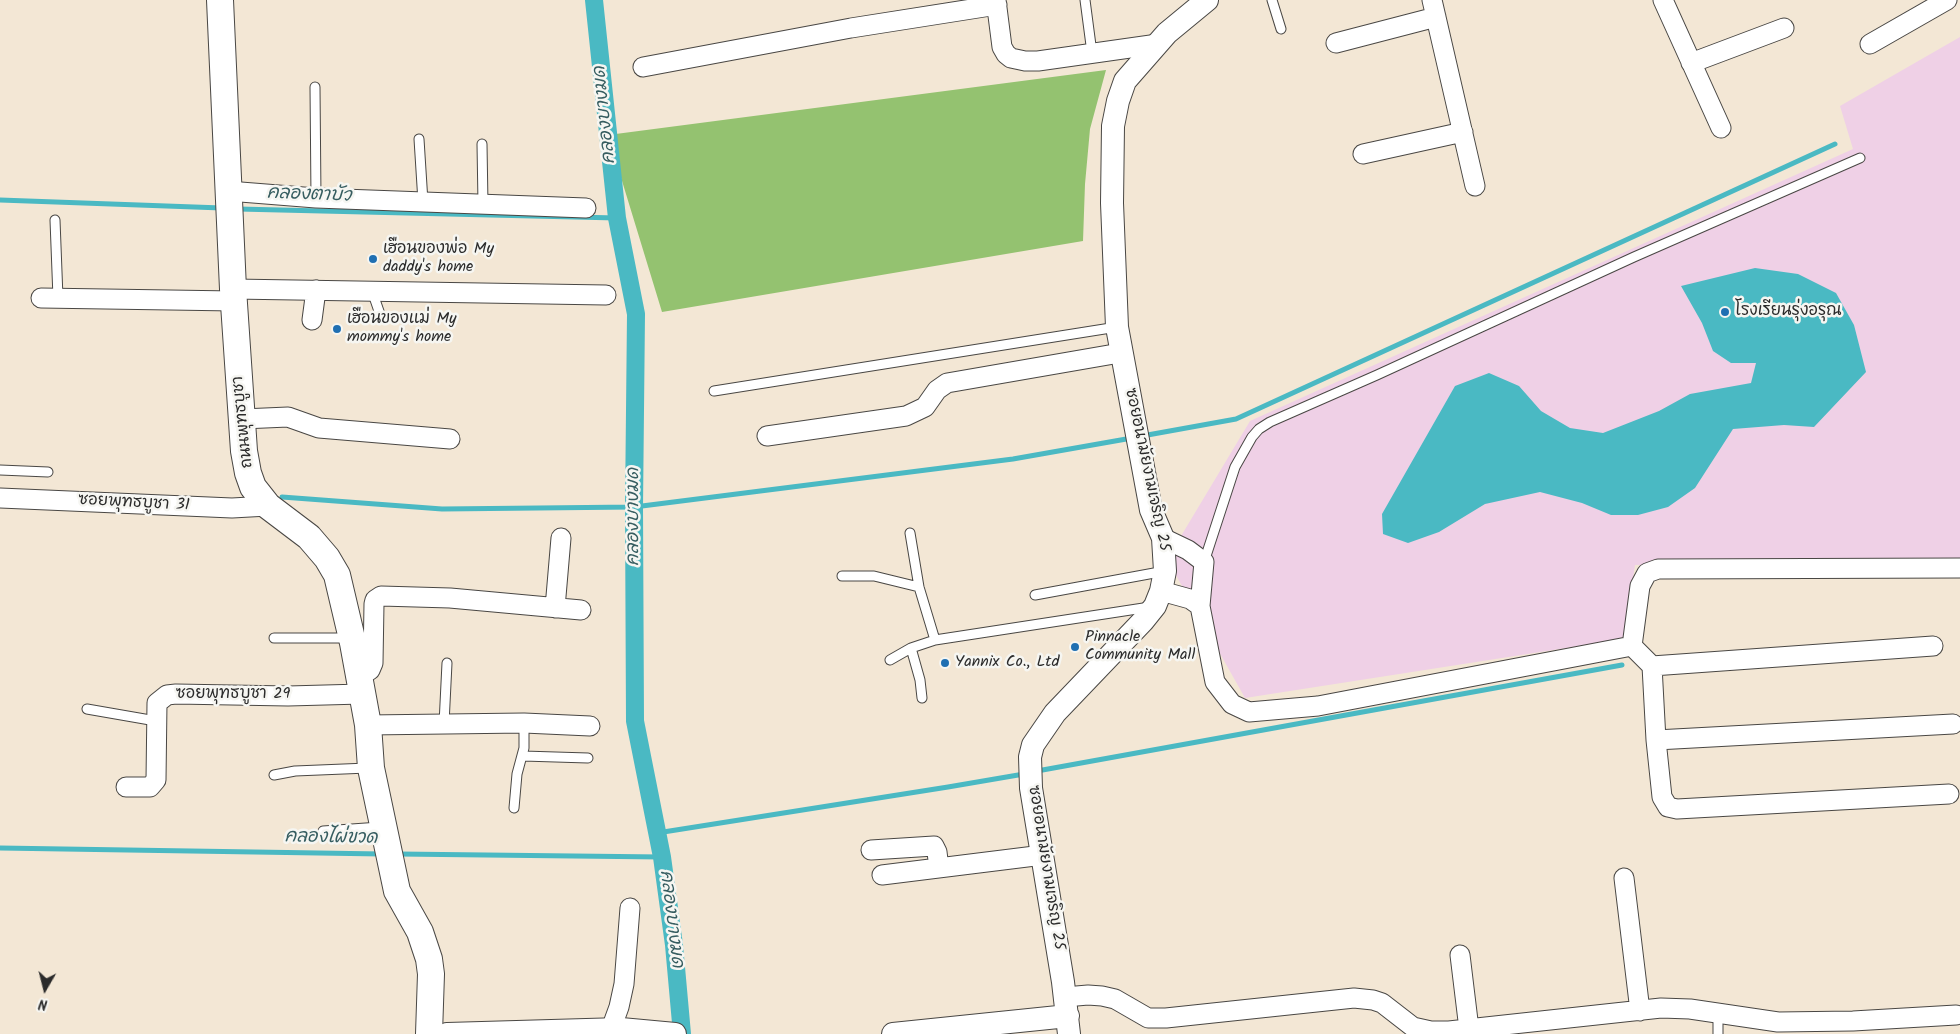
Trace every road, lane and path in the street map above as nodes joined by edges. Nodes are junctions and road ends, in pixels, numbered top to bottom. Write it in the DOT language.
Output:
graph roads {
  1 [pos="220,0"];
  2 [pos="1085,0"];
  3 [pos="1206,0"];
  4 [pos="1272,0"];
  5 [pos="1663,0"];
  6 [pos="1946,0"];
  7 [pos="997,2"];
  8 [pos="1434,9"];
  9 [pos="1784,28"];
  10 [pos="1281,29"];
  11 [pos="1336,43"];
  12 [pos="1158,44"];
  13 [pos="1870,44"];
  14 [pos="1092,53"];
  15 [pos="1691,63"];
  16 [pos="643,67"];
  17 [pos="315,87"];
  18 [pos="1720,128"];
  19 [pos="1463,132"];
  20 [pos="419,139"];
  21 [pos="482,144"];
  22 [pos="1363,154"];
  23 [pos="1860,158"];
  24 [pos="1475,186"];
  25 [pos="316,198"];
  26 [pos="423,202"];
  27 [pos="229,203"];
  28 [pos="483,204"];
  29 [pos="586,208"];
  30 [pos="55,220"];
  31 [pos="316,290"];
  32 [pos="372,291"];
  33 [pos="234,295"];
  34 [pos="606,295"];
  35 [pos="49,298"];
  36 [pos="381,318"];
  37 [pos="312,320"];
  38 [pos="1117,327"];
  39 [pos="1120,353"];
  40 [pos="714,391"];
  41 [pos="242,418"];
  42 [pos="767,436"];
  43 [pos="450,439"];
  44 [pos="0,470"];
  45 [pos="48,472"];
  46 [pos="0,498"];
  47 [pos="268,506"];
  48 [pos="910,533"];
  49 [pos="561,538"];
  50 [pos="1163,538"];
  51 [pos="1204,562"];
  52 [pos="1960,568"];
  53 [pos="842,576"];
  54 [pos="919,586"];
  55 [pos="1161,589"];
  56 [pos="1035,595"];
  57 [pos="1200,606"];
  58 [pos="555,608"];
  59 [pos="580,610"];
  60 [pos="274,638"];
  61 [pos="352,638"];
  62 [pos="935,640"];
  63 [pos="1632,646"];
  64 [pos="1933,646"];
  65 [pos="911,648"];
  66 [pos="890,660"];
  67 [pos="447,662"];
  68 [pos="1652,666"];
  69 [pos="361,685"];
  70 [pos="922,698"];
  71 [pos="87,709"];
  72 [pos="156,721"];
  73 [pos="524,723"];
  74 [pos="444,724"];
  75 [pos="1953,724"];
  76 [pos="368,725"];
  77 [pos="590,726"];
  78 [pos="1656,740"];
  79 [pos="523,756"];
  80 [pos="588,758"];
  81 [pos="371,768"];
  82 [pos="274,775"];
  83 [pos="126,788"];
  84 [pos="1949,794"];
  85 [pos="514,808"];
  86 [pos="323,831"];
  87 [pos="386,836"];
  88 [pos="871,850"];
  89 [pos="1043,855"];
  90 [pos="939,868"];
  91 [pos="882,875"];
  92 [pos="1624,878"];
  93 [pos="630,908"];
  94 [pos="1460,955"];
  95 [pos="1066,1007"];
  96 [pos="1640,1010"];
  97 [pos="1718,1013"];
  98 [pos="1956,1014"];
  99 [pos="616,1029"];
  100 [pos="978,1029"];
  101 [pos="1469,1029"];
  102 [pos="429,1034"];
  103 [pos="447,1034"];
  104 [pos="675,1034"];
  105 [pos="893,1034"];
  106 [pos="1718,1034"];
  1 -- 27 [label="main road, ถนนพุทธบูชา"];
  2 -- 14 [label="lane"];
  3 -- 12 [label="street, ซอยอนามัยงามเจริญ 25"];
  4 -- 10 [label="lane"];
  5 -- 15 [label="street"];
  6 -- 13 [label="street"];
  7 -- 14 [label="street"];
  7 -- 16 [label="street"];
  8 -- 11 [label="street"];
  8 -- 19 [label="street"];
  9 -- 15 [label="street"];
  12 -- 14 [label="street"];
  12 -- 38 [label="street, ซอยอนามัยงามเจริญ 25"];
  15 -- 18 [label="street"];
  17 -- 25 [label="lane"];
  19 -- 22 [label="street"];
  19 -- 24 [label="street"];
  20 -- 26 [label="lane"];
  21 -- 28 [label="lane"];
  23 -- 51 [label="lane"];
  25 -- 26 [label="street"];
  25 -- 27 [label="street"];
  26 -- 28 [label="street"];
  27 -- 33 [label="main road, ถนนพุทธบูชา"];
  28 -- 29 [label="street"];
  30 -- 35 [label="lane"];
  31 -- 32 [label="street"];
  31 -- 33 [label="street"];
  31 -- 37 [label="street"];
  32 -- 34 [label="street"];
  32 -- 36 [label="lane"];
  33 -- 35 [label="street"];
  33 -- 41 [label="main road, ถนนพุทธบูชา"];
  38 -- 39 [label="street, ซอยอนามัยงามเจริญ 25"];
  38 -- 40 [label="lane"];
  39 -- 42 [label="street"];
  39 -- 50 [label="street, ซอยอนามัยงามเจริญ 25"];
  41 -- 43 [label="street"];
  41 -- 47 [label="main road, ถนนพุทธบูชา"];
  44 -- 45 [label="lane"];
  46 -- 47 [label="street, ซอยพุทธบูชา 31"];
  47 -- 61 [label="main road, ถนนพุทธบูชา"];
  48 -- 54 [label="lane"];
  49 -- 58 [label="street"];
  50 -- 51 [label="street"];
  50 -- 55 [label="street, ซอยอนามัยงามเจริญ 25"];
  51 -- 57 [label="street"];
  52 -- 63 [label="street"];
  53 -- 54 [label="lane"];
  54 -- 62 [label="lane"];
  55 -- 56 [label="lane"];
  55 -- 57 [label="street"];
  55 -- 62 [label="lane"];
  55 -- 89 [label="street, ซอยอนามัยงามเจริญ 25"];
  57 -- 63 [label="street"];
  58 -- 59 [label="street"];
  58 -- 69 [label="street"];
  60 -- 61 [label="lane"];
  61 -- 69 [label="main road, ถนนพุทธบูชา"];
  62 -- 65 [label="lane"];
  63 -- 68 [label="street"];
  64 -- 68 [label="street"];
  65 -- 66 [label="lane"];
  65 -- 70 [label="lane"];
  67 -- 74 [label="lane"];
  68 -- 78 [label="street"];
  69 -- 72 [label="street, ซอยพุทธบูชา 29"];
  69 -- 76 [label="main road, ถนนพุทธบูชา"];
  71 -- 72 [label="lane"];
  72 -- 83 [label="street, ซอยพุทธบูชา 29"];
  73 -- 74 [label="street"];
  73 -- 77 [label="street"];
  73 -- 79 [label="lane"];
  74 -- 76 [label="street"];
  75 -- 78 [label="street"];
  76 -- 81 [label="main road, ถนนพุทธบูชา"];
  78 -- 84 [label="street"];
  79 -- 80 [label="lane"];
  79 -- 85 [label="lane"];
  81 -- 82 [label="lane"];
  81 -- 87 [label="main road, ถนนพุทธบูชา"];
  86 -- 87 [label="lane"];
  87 -- 102 [label="main road, ถนนพุทธบูชา"];
  88 -- 90 [label="street"];
  89 -- 90 [label="street"];
  89 -- 95 [label="street, ซอยอนามัยงามเจริญ 25"];
  90 -- 91 [label="street"];
  92 -- 96 [label="street"];
  93 -- 99 [label="street"];
  94 -- 101 [label="street"];
  95 -- 100 [label="street"];
  95 -- 101 [label="street"];
  96 -- 97 [label="street"];
  96 -- 101 [label="street"];
  97 -- 98 [label="street"];
  97 -- 106 [label="lane"];
  99 -- 103 [label="street"];
  99 -- 104 [label="street"];
  100 -- 105 [label="street"];
}
